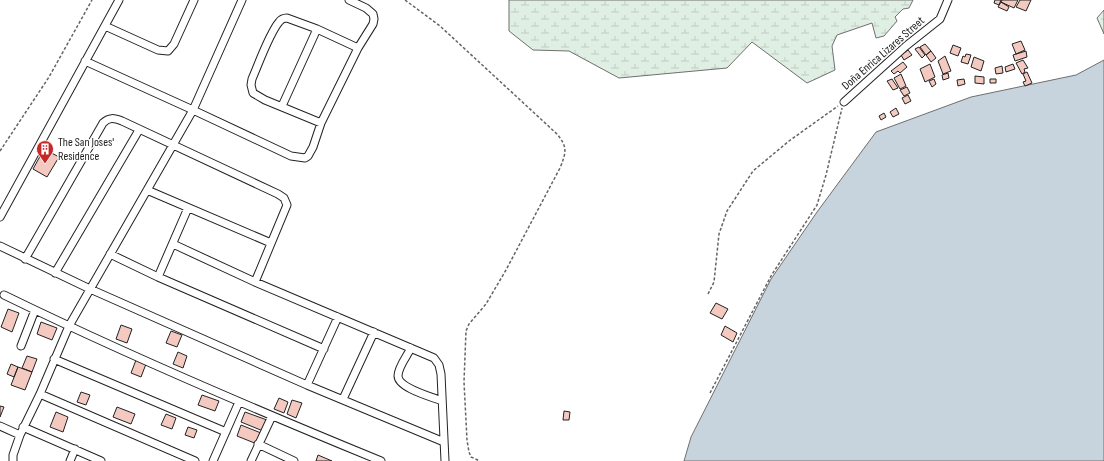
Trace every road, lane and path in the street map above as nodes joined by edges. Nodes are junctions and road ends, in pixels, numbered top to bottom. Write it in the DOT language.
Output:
graph roads {
  1 [pos="92,0"];
  2 [pos="119,0"];
  3 [pos="194,0"];
  4 [pos="242,0"];
  5 [pos="350,0"];
  6 [pos="406,0"];
  7 [pos="948,0"];
  8 [pos="106,26"];
  9 [pos="317,29"];
  10 [pos="358,48"];
  11 [pos="85,61"];
  12 [pos="844,102"];
  13 [pos="282,106"];
  14 [pos="193,110"];
  15 [pos="321,123"];
  16 [pos="139,130"];
  17 [pos="172,145"];
  18 [pos="0,151"];
  19 [pos="147,190"];
  20 [pos="188,208"];
  21 [pos="0,217"];
  22 [pos="271,243"];
  23 [pos="173,244"];
  24 [pos="0,246"];
  25 [pos="110,254"];
  26 [pos="25,259"];
  27 [pos="55,273"];
  28 [pos="158,277"];
  29 [pos="255,282"];
  30 [pos="90,289"];
  31 [pos="708,294"];
  32 [pos="4,295"];
  33 [pos="35,310"];
  34 [pos="338,316"];
  35 [pos="69,326"];
  36 [pos="374,332"];
  37 [pos="21,346"];
  38 [pos="411,348"];
  39 [pos="324,349"];
  40 [pos="54,359"];
  41 [pos="307,385"];
  42 [pos="710,393"];
  43 [pos="40,394"];
  44 [pos="343,399"];
  45 [pos="442,401"];
  46 [pos="239,402"];
  47 [pos="272,416"];
  48 [pos="0,426"];
  49 [pos="24,427"];
  50 [pos="226,432"];
  51 [pos="20,435"];
  52 [pos="444,442"];
  53 [pos="258,444"];
  54 [pos="75,450"];
  55 [pos="13,461"];
  56 [pos="70,461"];
  57 [pos="101,461"];
  58 [pos="195,461"];
  59 [pos="212,461"];
  60 [pos="251,461"];
  61 [pos="294,461"];
  62 [pos="381,461"];
  63 [pos="445,461"];
  64 [pos="480,461"];
  1 -- 18 [label="path"];
  2 -- 8 [label="street"];
  3 -- 8 [label="street"];
  4 -- 14 [label="street"];
  5 -- 10 [label="street"];
  6 -- 64 [label="path"];
  7 -- 12 [label="street, Doña Enrica Lizares Street"];
  8 -- 11 [label="street"];
  9 -- 10 [label="street"];
  9 -- 13 [label="street"];
  9 -- 13 [label="street"];
  10 -- 15 [label="street"];
  11 -- 14 [label="street"];
  11 -- 21 [label="street"];
  12 -- 31 [label="path"];
  12 -- 42 [label="path"];
  13 -- 15 [label="street"];
  14 -- 15 [label="street"];
  14 -- 17 [label="street"];
  16 -- 17 [label="street"];
  16 -- 26 [label="street"];
  16 -- 27 [label="street"];
  17 -- 19 [label="street"];
  17 -- 22 [label="street"];
  19 -- 20 [label="street"];
  19 -- 25 [label="street"];
  20 -- 22 [label="street"];
  20 -- 23 [label="street"];
  22 -- 29 [label="street"];
  23 -- 28 [label="street"];
  23 -- 29 [label="street"];
  24 -- 26 [label="street"];
  25 -- 28 [label="street"];
  25 -- 30 [label="street"];
  26 -- 27 [label="street"];
  27 -- 30 [label="street"];
  28 -- 39 [label="street"];
  29 -- 34 [label="street"];
  30 -- 35 [label="street"];
  30 -- 41 [label="street"];
  32 -- 33 [label="street"];
  33 -- 35 [label="street"];
  33 -- 37 [label="street"];
  34 -- 36 [label="street"];
  34 -- 39 [label="street"];
  35 -- 40 [label="street"];
  35 -- 46 [label="street"];
  36 -- 38 [label="street"];
  36 -- 44 [label="street"];
  38 -- 45 [label="street"];
  38 -- 45 [label="street"];
  39 -- 41 [label="street"];
  40 -- 43 [label="street"];
  40 -- 50 [label="street"];
  41 -- 44 [label="street"];
  43 -- 49 [label="street"];
  43 -- 58 [label="street"];
  44 -- 52 [label="street"];
  45 -- 52 [label="street"];
  46 -- 47 [label="street"];
  46 -- 50 [label="street"];
  47 -- 53 [label="street"];
  47 -- 62 [label="street"];
  48 -- 51 [label="street"];
  49 -- 51 [label="street"];
  49 -- 54 [label="street"];
  50 -- 59 [label="street"];
  51 -- 55 [label="street"];
  52 -- 63 [label="street"];
  53 -- 60 [label="street"];
  53 -- 61 [label="street"];
  54 -- 56 [label="street"];
  54 -- 57 [label="street"];
}
